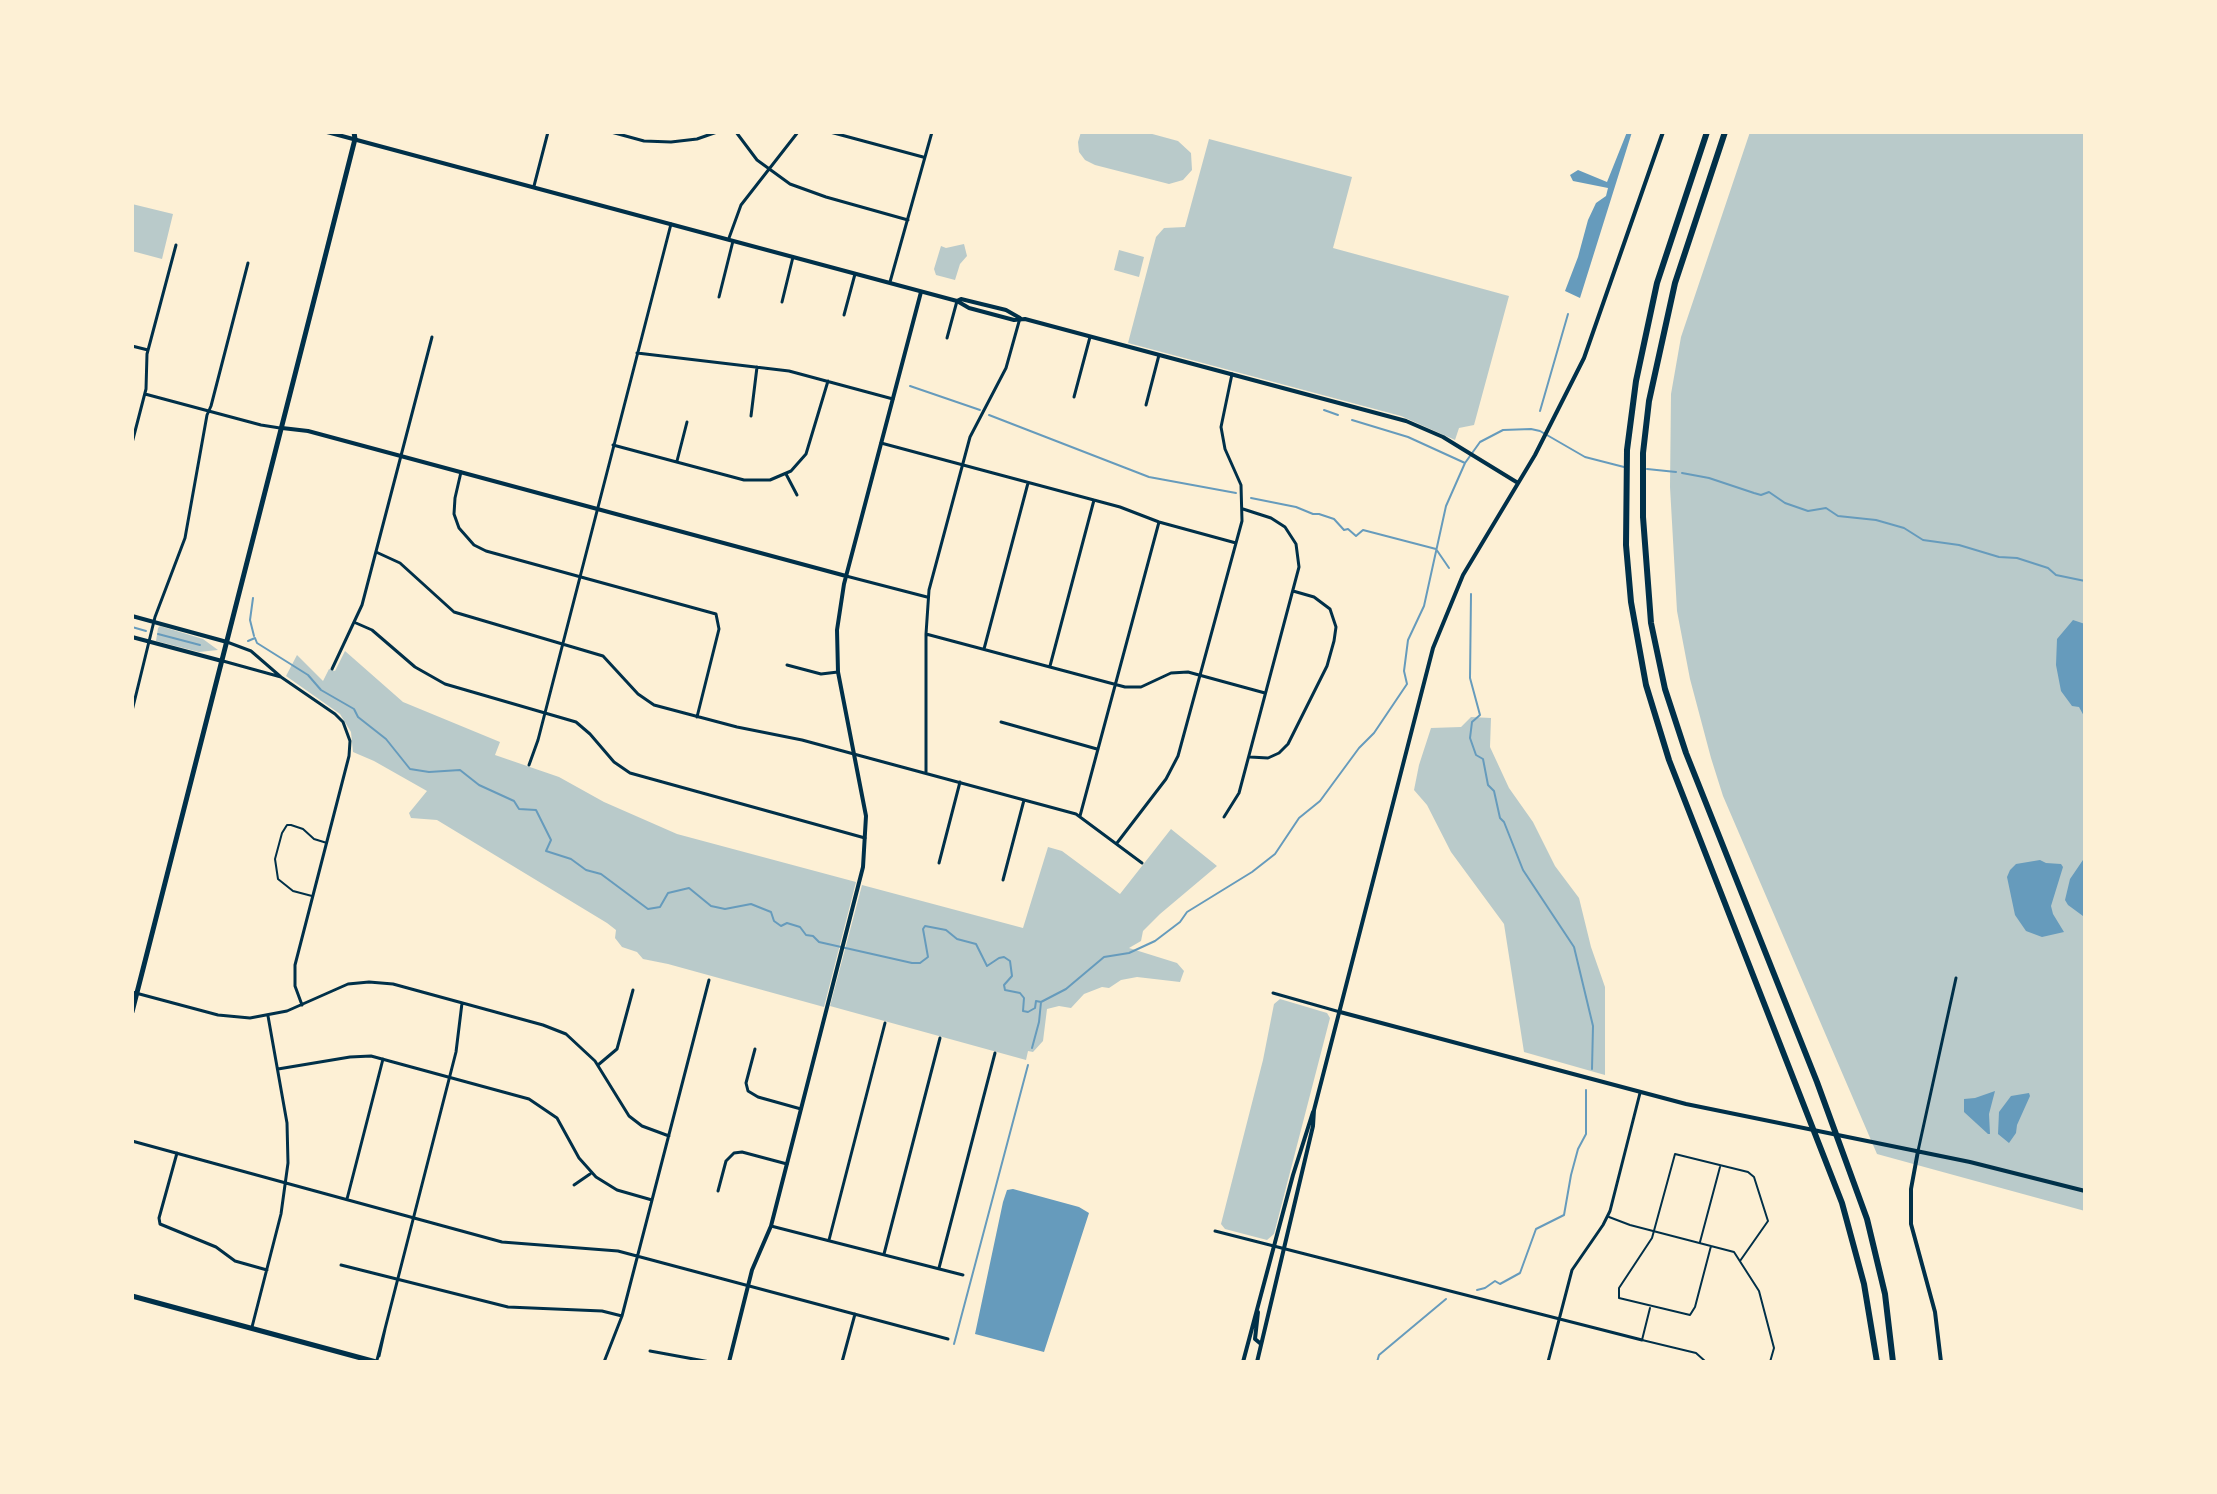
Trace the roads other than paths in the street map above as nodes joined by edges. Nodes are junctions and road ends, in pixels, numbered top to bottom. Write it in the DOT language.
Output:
graph roads {
  1 [pos="327,132"];
  2 [pos="361,132"];
  3 [pos="548,132"];
  4 [pos="611,132"];
  5 [pos="717,132"];
  6 [pos="736,132"];
  7 [pos="798,132"];
  8 [pos="830,132"];
  9 [pos="932,132"];
  10 [pos="1663,132"];
  11 [pos="1707,132"];
  12 [pos="1725,132"];
  13 [pos="354,136"];
  14 [pos="925,157"];
  15 [pos="768,170"];
  16 [pos="533,187"];
  17 [pos="908,220"];
  18 [pos="671,224"];
  19 [pos="731,240"];
  20 [pos="176,245"];
  21 [pos="793,257"];
  22 [pos="248,263"];
  23 [pos="855,274"];
  24 [pos="890,283"];
  25 [pos="921,292"];
  26 [pos="719,297"];
  27 [pos="957,301"];
  28 [pos="782,302"];
  29 [pos="844,315"];
  30 [pos="1020,318"];
  31 [pos="432,337"];
  32 [pos="1090,337"];
  33 [pos="947,338"];
  34 [pos="132,346"];
  35 [pos="149,350"];
  36 [pos="637,353"];
  37 [pos="1159,355"];
  38 [pos="757,367"];
  39 [pos="1232,374"];
  40 [pos="828,381"];
  41 [pos="145,394"];
  42 [pos="1074,397"];
  43 [pos="893,399"];
  44 [pos="1146,405"];
  45 [pos="208,411"];
  46 [pos="751,416"];
  47 [pos="687,422"];
  48 [pos="282,428"];
  49 [pos="132,443"];
  50 [pos="881,443"];
  51 [pos="613,445"];
  52 [pos="402,456"];
  53 [pos="677,462"];
  54 [pos="962,465"];
  55 [pos="461,472"];
  56 [pos="786,474"];
  57 [pos="1028,483"];
  58 [pos="1518,483"];
  59 [pos="797,495"];
  60 [pos="1094,500"];
  61 [pos="597,509"];
  62 [pos="1243,509"];
  63 [pos="1159,522"];
  64 [pos="1236,543"];
  65 [pos="376,552"];
  66 [pos="580,576"];
  67 [pos="846,576"];
  68 [pos="1293,591"];
  69 [pos="928,598"];
  70 [pos="132,616"];
  71 [pos="154,622"];
  72 [pos="356,623"];
  73 [pos="926,634"];
  74 [pos="132,637"];
  75 [pos="149,642"];
  76 [pos="227,642"];
  77 [pos="562,643"];
  78 [pos="983,650"];
  79 [pos="222,661"];
  80 [pos="787,665"];
  81 [pos="1049,667"];
  82 [pos="332,669"];
  83 [pos="838,672"];
  84 [pos="1200,675"];
  85 [pos="281,677"];
  86 [pos="1115,685"];
  87 [pos="1265,693"];
  88 [pos="132,711"];
  89 [pos="545,712"];
  90 [pos="697,717"];
  91 [pos="1001,722"];
  92 [pos="1098,749"];
  93 [pos="854,753"];
  94 [pos="1249,756"];
  95 [pos="529,765"];
  96 [pos="926,773"];
  97 [pos="960,782"];
  98 [pos="1024,800"];
  99 [pos="1080,816"];
  100 [pos="1224,817"];
  101 [pos="866,838"];
  102 [pos="327,843"];
  103 [pos="1117,843"];
  104 [pos="939,863"];
  105 [pos="1142,863"];
  106 [pos="1003,880"];
  107 [pos="313,896"];
  108 [pos="1956,978"];
  109 [pos="709,980"];
  110 [pos="633,990"];
  111 [pos="135,992"];
  112 [pos="1273,993"];
  113 [pos="462,1003"];
  114 [pos="302,1005"];
  115 [pos="132,1012"];
  116 [pos="1340,1012"];
  117 [pos="268,1016"];
  118 [pos="885,1023"];
  119 [pos="940,1038"];
  120 [pos="755,1049"];
  121 [pos="995,1053"];
  122 [pos="383,1059"];
  123 [pos="598,1065"];
  124 [pos="278,1069"];
  125 [pos="449,1077"];
  126 [pos="1640,1093"];
  127 [pos="801,1109"];
  128 [pos="1314,1110"];
  129 [pos="669,1136"];
  130 [pos="132,1141"];
  131 [pos="1918,1151"];
  132 [pos="177,1153"];
  133 [pos="787,1164"];
  134 [pos="1720,1166"];
  135 [pos="591,1173"];
  136 [pos="287,1183"];
  137 [pos="574,1185"];
  138 [pos="718,1191"];
  139 [pos="2085,1191"];
  140 [pos="347,1200"];
  141 [pos="652,1200"];
  142 [pos="1608,1216"];
  143 [pos="413,1218"];
  144 [pos="771,1226"];
  145 [pos="1215,1231"];
  146 [pos="1654,1232"];
  147 [pos="829,1240"];
  148 [pos="1700,1244"];
  149 [pos="1274,1246"];
  150 [pos="1711,1246"];
  151 [pos="1284,1248"];
  152 [pos="884,1254"];
  153 [pos="638,1256"];
  154 [pos="1740,1261"];
  155 [pos="341,1265"];
  156 [pos="939,1268"];
  157 [pos="267,1270"];
  158 [pos="963,1275"];
  159 [pos="397,1280"];
  160 [pos="748,1285"];
  161 [pos="132,1296"];
  162 [pos="1258,1306"];
  163 [pos="1650,1307"];
  164 [pos="855,1314"];
  165 [pos="622,1316"];
  166 [pos="1559,1320"];
  167 [pos="252,1328"];
  168 [pos="385,1329"];
  169 [pos="948,1339"];
  170 [pos="1642,1340"];
  171 [pos="1262,1344"];
  172 [pos="650,1351"];
  173 [pos="376,1362"];
  174 [pos="604,1362"];
  175 [pos="710,1362"];
  176 [pos="729,1362"];
  177 [pos="842,1362"];
  178 [pos="1243,1362"];
  179 [pos="1257,1362"];
  180 [pos="1548,1362"];
  181 [pos="1706,1362"];
  182 [pos="1770,1362"];
  183 [pos="1877,1362"];
  184 [pos="1896,1362"];
  185 [pos="1941,1362"];
  1 -- 13 [label="street"];
  2 -- 13 [label="main road"];
  3 -- 16 [label="street"];
  4 -- 5 [label="street"];
  6 -- 15 [label="street"];
  7 -- 15 [label="street"];
  8 -- 14 [label="street"];
  9 -- 14 [label="street"];
  10 -- 58 [label="street"];
  11 -- 183 [label="highway"];
  12 -- 184 [label="highway"];
  13 -- 16 [label="street"];
  13 -- 48 [label="main road"];
  14 -- 17 [label="street"];
  15 -- 17 [label="street"];
  15 -- 19 [label="street"];
  16 -- 18 [label="street"];
  17 -- 24 [label="street"];
  18 -- 19 [label="street"];
  18 -- 36 [label="street"];
  19 -- 21 [label="street"];
  19 -- 26 [label="street"];
  20 -- 35 [label="street"];
  21 -- 23 [label="street"];
  21 -- 28 [label="street"];
  22 -- 45 [label="street"];
  23 -- 24 [label="street"];
  23 -- 29 [label="street"];
  24 -- 25 [label="street"];
  25 -- 27 [label="street"];
  25 -- 43 [label="street"];
  27 -- 30 [label="street"];
  27 -- 33 [label="street"];
  30 -- 32 [label="street"];
  30 -- 54 [label="street"];
  31 -- 52 [label="street"];
  32 -- 37 [label="street"];
  32 -- 42 [label="street"];
  34 -- 35 [label="street"];
  35 -- 41 [label="street"];
  36 -- 38 [label="street"];
  36 -- 51 [label="street"];
  37 -- 39 [label="street"];
  37 -- 44 [label="street"];
  38 -- 40 [label="street"];
  38 -- 46 [label="street"];
  39 -- 58 [label="street"];
  39 -- 62 [label="street"];
  40 -- 43 [label="street"];
  40 -- 56 [label="street"];
  41 -- 45 [label="street"];
  41 -- 49 [label="street"];
  43 -- 50 [label="street"];
  45 -- 48 [label="street"];
  45 -- 71 [label="street"];
  47 -- 53 [label="street"];
  48 -- 52 [label="street"];
  48 -- 76 [label="main road"];
  50 -- 54 [label="street"];
  50 -- 67 [label="street"];
  51 -- 53 [label="street"];
  51 -- 61 [label="street"];
  52 -- 55 [label="street"];
  52 -- 65 [label="street"];
  53 -- 56 [label="street"];
  54 -- 57 [label="street"];
  54 -- 69 [label="street"];
  55 -- 61 [label="street"];
  55 -- 66 [label="street"];
  56 -- 59 [label="street"];
  57 -- 60 [label="street"];
  57 -- 78 [label="street"];
  58 -- 116 [label="street"];
  60 -- 63 [label="street"];
  60 -- 81 [label="street"];
  61 -- 66 [label="street"];
  61 -- 67 [label="street"];
  62 -- 64 [label="street"];
  62 -- 68 [label="street"];
  63 -- 64 [label="street"];
  63 -- 86 [label="street"];
  64 -- 84 [label="street"];
  65 -- 72 [label="street"];
  65 -- 77 [label="street"];
  66 -- 77 [label="street"];
  66 -- 90 [label="street"];
  67 -- 69 [label="street"];
  67 -- 83 [label="street"];
  68 -- 87 [label="street"];
  68 -- 94 [label="street"];
  69 -- 73 [label="street"];
  70 -- 71 [label="street"];
  71 -- 75 [label="street"];
  71 -- 76 [label="street"];
  72 -- 82 [label="street"];
  72 -- 89 [label="street"];
  73 -- 78 [label="street"];
  73 -- 96 [label="street"];
  74 -- 75 [label="street"];
  75 -- 79 [label="street"];
  75 -- 88 [label="street"];
  76 -- 79 [label="main road"];
  76 -- 85 [label="street"];
  77 -- 89 [label="street"];
  77 -- 90 [label="street"];
  78 -- 81 [label="street"];
  79 -- 85 [label="street"];
  79 -- 111 [label="main road"];
  80 -- 83 [label="street"];
  81 -- 86 [label="street"];
  83 -- 93 [label="street"];
  84 -- 86 [label="street"];
  84 -- 87 [label="street"];
  84 -- 103 [label="street"];
  85 -- 102 [label="street"];
  86 -- 92 [label="street"];
  87 -- 94 [label="street"];
  89 -- 95 [label="street"];
  89 -- 101 [label="street"];
  90 -- 93 [label="street"];
  91 -- 92 [label="street"];
  92 -- 99 [label="street"];
  93 -- 96 [label="street"];
  93 -- 101 [label="street"];
  94 -- 100 [label="street"];
  96 -- 97 [label="street"];
  97 -- 98 [label="street"];
  97 -- 104 [label="street"];
  98 -- 99 [label="street"];
  98 -- 106 [label="street"];
  99 -- 103 [label="street"];
  101 -- 127 [label="street"];
  102 -- 107 [label="street"];
  102 -- 107 [label="lane"];
  103 -- 105 [label="street"];
  107 -- 114 [label="street"];
  108 -- 131 [label="street"];
  109 -- 129 [label="street"];
  110 -- 123 [label="street"];
  111 -- 115 [label="main road"];
  111 -- 117 [label="street"];
  112 -- 116 [label="street"];
  113 -- 114 [label="street"];
  113 -- 123 [label="street"];
  113 -- 125 [label="street"];
  114 -- 117 [label="street"];
  116 -- 126 [label="street"];
  116 -- 128 [label="street"];
  117 -- 124 [label="street"];
  118 -- 147 [label="street"];
  119 -- 152 [label="street"];
  120 -- 127 [label="street"];
  121 -- 156 [label="street"];
  122 -- 124 [label="street"];
  122 -- 125 [label="street"];
  122 -- 140 [label="street"];
  123 -- 129 [label="street"];
  124 -- 136 [label="street"];
  125 -- 135 [label="street"];
  125 -- 143 [label="street"];
  126 -- 131 [label="street"];
  126 -- 142 [label="street"];
  127 -- 133 [label="street"];
  128 -- 149 [label="street"];
  128 -- 151 [label="street"];
  129 -- 141 [label="street"];
  130 -- 132 [label="street"];
  131 -- 139 [label="street"];
  131 -- 185 [label="street"];
  132 -- 136 [label="street"];
  132 -- 157 [label="street"];
  133 -- 138 [label="street"];
  133 -- 144 [label="street"];
  134 -- 146 [label="lane"];
  134 -- 148 [label="lane"];
  134 -- 154 [label="lane"];
  135 -- 137 [label="street"];
  135 -- 141 [label="street"];
  136 -- 140 [label="street"];
  136 -- 157 [label="street"];
  140 -- 143 [label="street"];
  141 -- 153 [label="street"];
  142 -- 146 [label="lane"];
  142 -- 166 [label="street"];
  143 -- 153 [label="street"];
  143 -- 159 [label="street"];
  144 -- 147 [label="street"];
  144 -- 160 [label="street"];
  145 -- 149 [label="street"];
  146 -- 148 [label="lane"];
  146 -- 163 [label="lane"];
  147 -- 152 [label="street"];
  148 -- 150 [label="lane"];
  149 -- 151 [label="street"];
  149 -- 162 [label="street"];
  150 -- 154 [label="lane"];
  150 -- 163 [label="lane"];
  151 -- 166 [label="street"];
  151 -- 171 [label="street"];
  152 -- 156 [label="street"];
  153 -- 160 [label="street"];
  153 -- 165 [label="street"];
  154 -- 182 [label="lane"];
  155 -- 159 [label="street"];
  156 -- 158 [label="street"];
  157 -- 167 [label="street"];
  159 -- 165 [label="street"];
  159 -- 168 [label="street"];
  160 -- 164 [label="street"];
  160 -- 176 [label="street"];
  161 -- 167 [label="main road"];
  162 -- 171 [label="street"];
  162 -- 178 [label="street"];
  163 -- 170 [label="lane"];
  164 -- 169 [label="street"];
  164 -- 177 [label="street"];
  165 -- 174 [label="street"];
  166 -- 170 [label="street"];
  166 -- 180 [label="street"];
  167 -- 173 [label="main road"];
  168 -- 168 [label="street"];
  170 -- 181 [label="lane"];
  171 -- 179 [label="street"];
  172 -- 175 [label="street"];
}
